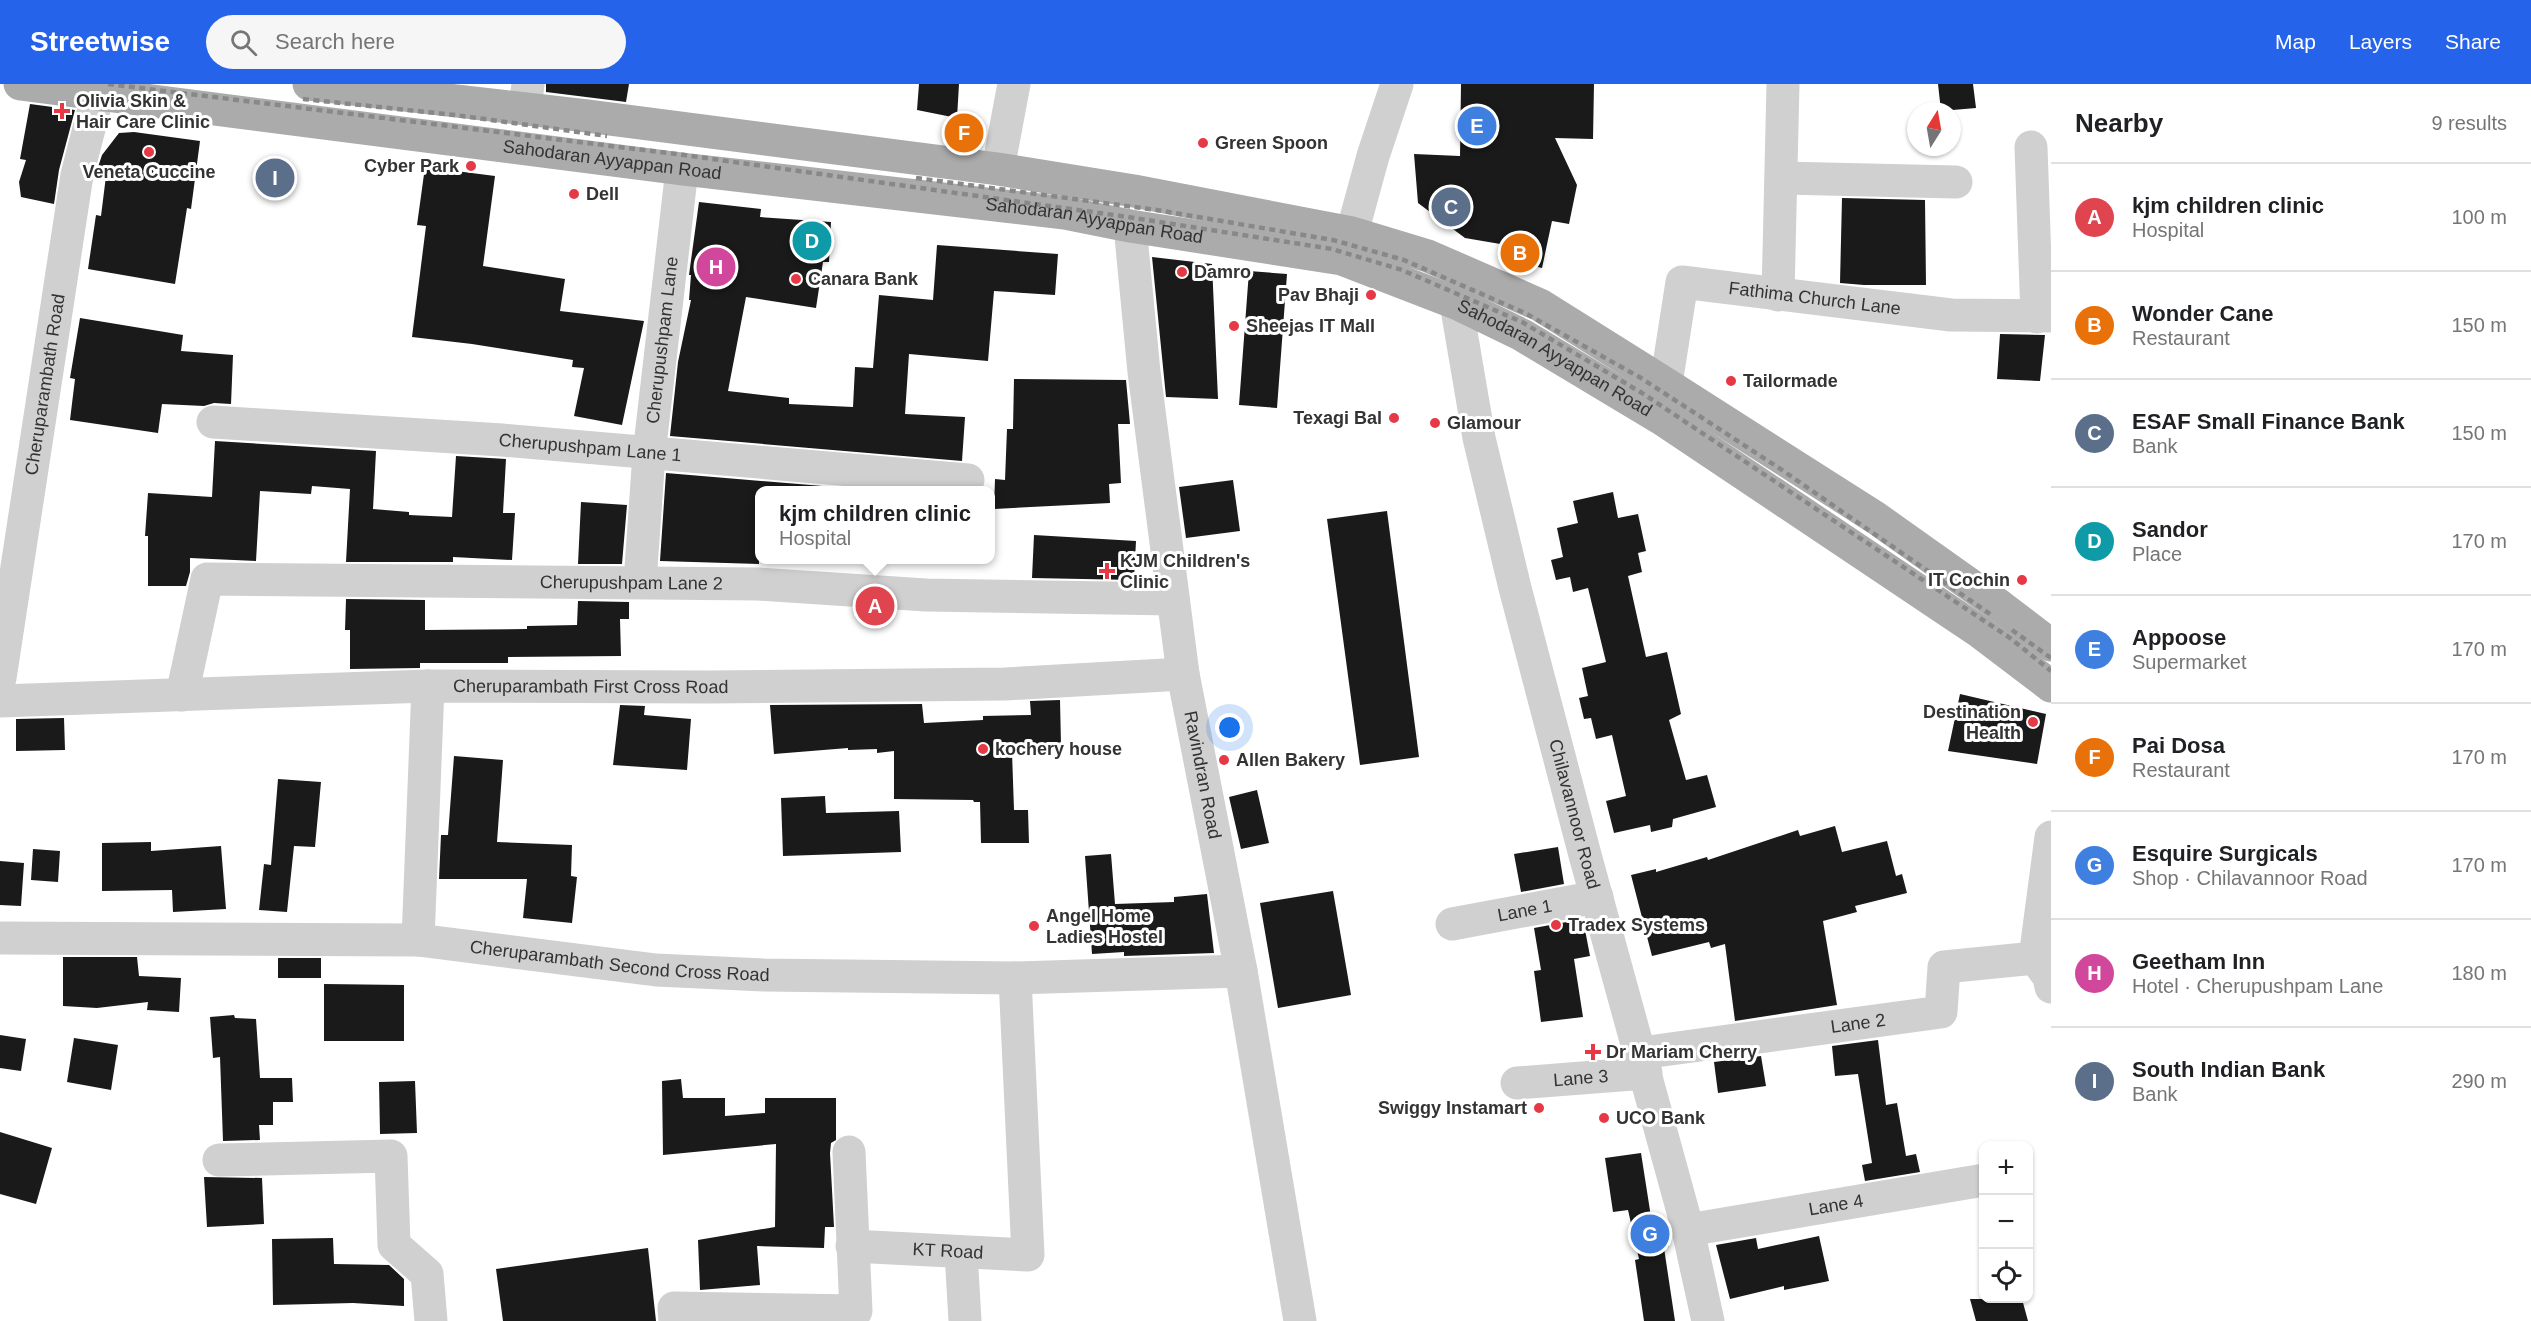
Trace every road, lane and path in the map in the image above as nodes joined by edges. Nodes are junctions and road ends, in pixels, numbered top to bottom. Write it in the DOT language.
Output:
graph roads {
  1 [pos="20,84"];
  2 [pos="309,84"];
  3 [pos="1014,84"];
  4 [pos="1397,84"];
  5 [pos="1783,84"];
  6 [pos="346,86"];
  7 [pos="98,94"];
  8 [pos="526,96"];
  9 [pos="340,125"];
  10 [pos="2031,147"];
  11 [pos="682,169"];
  12 [pos="998,169"];
  13 [pos="1782,178"];
  14 [pos="1956,182"];
  15 [pos="1130,226"];
  16 [pos="1347,246"];
  17 [pos="1778,296"];
  18 [pos="1455,303"];
  19 [pos="2044,317"];
  20 [pos="1666,384"];
  21 [pos="213,422"];
  22 [pos="648,453"];
  23 [pos="968,480"];
  24 [pos="640,582"];
  25 [pos="1173,599"];
  26 [pos="2051,645"];
  27 [pos="1183,674"];
  28 [pos="0,678"];
  29 [pos="428,686"];
  30 [pos="2051,686"];
  31 [pos="182,694"];
  32 [pos="0,701"];
  33 [pos="2051,837"];
  34 [pos="1597,897"];
  35 [pos="1452,924"];
  36 [pos="0,938"];
  37 [pos="418,940"];
  38 [pos="2035,958"];
  39 [pos="1241,971"];
  40 [pos="1015,978"];
  41 [pos="2051,987"];
  42 [pos="1644,1063"];
  43 [pos="1517,1083"];
  44 [pos="849,1152"];
  45 [pos="219,1160"];
  46 [pos="1979,1181"];
  47 [pos="1688,1230"];
  48 [pos="852,1246"];
  49 [pos="962,1252"];
  50 [pos="431,1321"];
  51 [pos="675,1321"];
  52 [pos="965,1321"];
  53 [pos="1300,1321"];
  54 [pos="1708,1321"];
  1 -- 7 [label="main road, Sahodaran Ayyappan Road"];
  2 -- 6 [label="main road, Sahodaran Ayyappan Road"];
  3 -- 12 [label="street"];
  4 -- 16 [label="street"];
  5 -- 13 [label="street"];
  6 -- 8 [label="main road, Sahodaran Ayyappan Road"];
  6 -- 9 [label="main road"];
  7 -- 9 [label="main road, Sahodaran Ayyappan Road"];
  7 -- 28 [label="street, Cheruparambath Road"];
  8 -- 12 [label="main road, Sahodaran Ayyappan Road"];
  9 -- 11 [label="main road, Sahodaran Ayyappan Road"];
  10 -- 19 [label="street"];
  11 -- 15 [label="main road, Sahodaran Ayyappan Road"];
  11 -- 22 [label="street, Cherupushpam Lane"];
  12 -- 16 [label="main road, Sahodaran Ayyappan Road"];
  13 -- 14 [label="street"];
  13 -- 17 [label="street"];
  15 -- 16 [label="main road, Sahodaran Ayyappan Road"];
  15 -- 25 [label="street, Ravindran Road"];
  16 -- 18 [label="main road, Sahodaran Ayyappan Road"];
  16 -- 20 [label="main road, Sahodaran Ayyappan Road"];
  17 -- 19 [label="street, Fathima Church Lane"];
  17 -- 20 [label="street, Fathima Church Lane"];
  18 -- 30 [label="main road, Sahodaran Ayyappan Road"];
  18 -- 34 [label="street, Chilavannoor Road"];
  20 -- 26 [label="main road, Sahodaran Ayyappan Road"];
  21 -- 22 [label="street, Cherupushpam Lane 1"];
  22 -- 23 [label="street, Cherupushpam Lane 1"];
  22 -- 24 [label="street, Cherupushpam Lane"];
  24 -- 25 [label="street, Cherupushpam Lane 2"];
  24 -- 31 [label="street, Cherupushpam Lane 2"];
  25 -- 27 [label="street, Ravindran Road"];
  27 -- 29 [label="street, Cheruparambath First Cross Road"];
  27 -- 39 [label="street, Ravindran Road"];
  29 -- 31 [label="street, Cheruparambath First Cross Road"];
  29 -- 37 [label="street"];
  31 -- 32 [label="street, Cheruparambath First Cross Road"];
  33 -- 38 [label="street"];
  34 -- 35 [label="street, Lane 1"];
  34 -- 42 [label="street, Chilavannoor Road"];
  36 -- 37 [label="street, Cheruparambath Second Cross Road"];
  37 -- 40 [label="street, Cheruparambath Second Cross Road"];
  38 -- 41 [label="street"];
  38 -- 42 [label="street, Lane 2"];
  39 -- 40 [label="street, Cheruparambath Second Cross Road"];
  39 -- 53 [label="street, Ravindran Road"];
  40 -- 49 [label="street, KT Road"];
  42 -- 43 [label="street, Lane 3"];
  42 -- 47 [label="street, Chilavannoor Road"];
  44 -- 48 [label="street"];
  45 -- 50 [label="street"];
  46 -- 47 [label="street, Lane 4"];
  47 -- 54 [label="street, Chilavannoor Road"];
  48 -- 49 [label="street, KT Road"];
  48 -- 51 [label="street"];
  49 -- 52 [label="street"];
}
